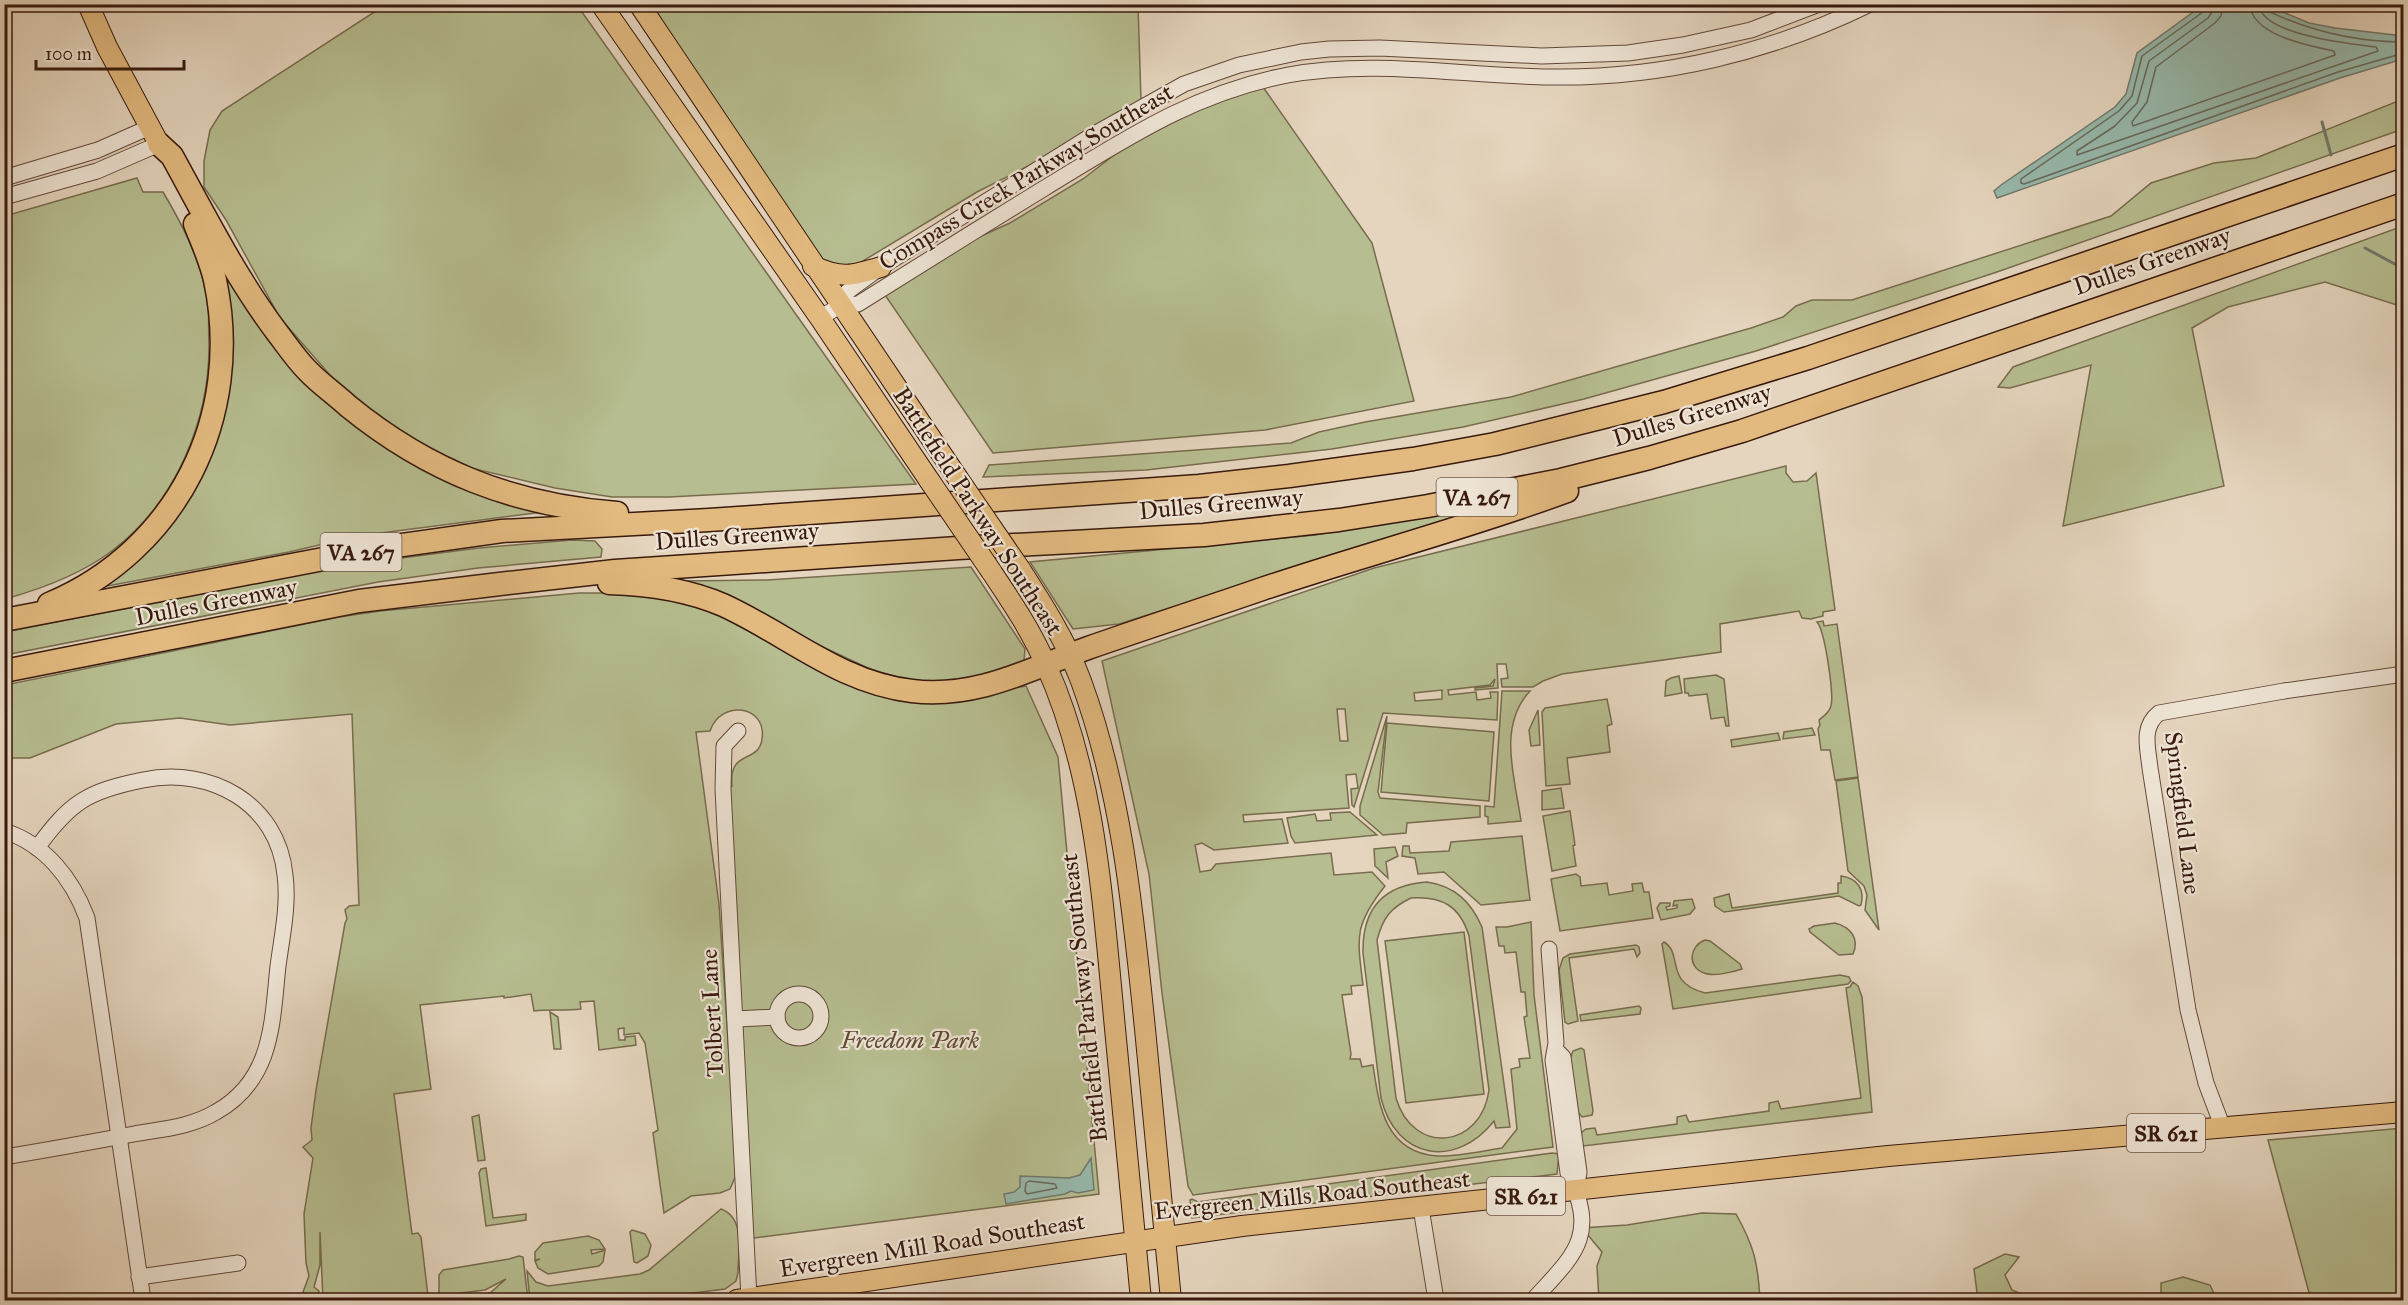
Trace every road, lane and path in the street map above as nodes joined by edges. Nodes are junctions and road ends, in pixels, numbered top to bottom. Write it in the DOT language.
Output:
graph roads {
  1 [pos="88,4"];
  2 [pos="601,4"];
  3 [pos="639,4"];
  4 [pos="1820,4"];
  5 [pos="1870,4"];
  6 [pos="155,135"];
  7 [pos="2403,155"];
  8 [pos="4,178"];
  9 [pos="4,197"];
  10 [pos="2403,204"];
  11 [pos="813,266"];
  12 [pos="880,267"];
  13 [pos="841,305"];
  14 [pos="820,318"];
  15 [pos="1668,453"];
  16 [pos="709,520"];
  17 [pos="508,583"];
  18 [pos="11,619"];
  19 [pos="1069,655"];
  20 [pos="1046,664"];
  21 [pos="4,671"];
  22 [pos="2403,674"];
  23 [pos="738,731"];
  24 [pos="4,831"];
  25 [pos="37,848"];
  26 [pos="1549,950"];
  27 [pos="777,1017"];
  28 [pos="735,1019"];
  29 [pos="2403,1112"];
  30 [pos="2223,1128"];
  31 [pos="120,1137"];
  32 [pos="5,1155"];
  33 [pos="1576,1190"];
  34 [pos="1421,1208"];
  35 [pos="1165,1237"];
  36 [pos="1135,1240"];
  37 [pos="238,1263"];
  38 [pos="140,1277"];
  39 [pos="743,1299"];
  40 [pos="143,1300"];
  41 [pos="1141,1300"];
  42 [pos="1171,1300"];
  43 [pos="1436,1300"];
  44 [pos="1533,1300"];
  1 -- 6 [label="main road"];
  2 -- 14 [label="main road, Battlefield Parkway Southeast"];
  3 -- 11 [label="main road, Battlefield Parkway Southeast"];
  4 -- 12 [label="street, Compass Creek Parkway Southeast"];
  5 -- 13 [label="street, Compass Creek Parkway Southeast"];
  6 -- 8 [label="street"];
  6 -- 9 [label="street"];
  6 -- 16 [label="highway"];
  6 -- 18 [label="highway"];
  7 -- 16 [label="highway, Dulles Greenway / VA 267"];
  10 -- 15 [label="highway, Dulles Greenway / VA 267"];
  11 -- 12 [label="main road"];
  11 -- 13 [label="main road, Battlefield Parkway Southeast"];
  12 -- 13 [label="street, Compass Creek Parkway Southeast"];
  13 -- 14 [label="street, Compass Creek Parkway Southeast"];
  13 -- 19 [label="main road, Battlefield Parkway Southeast, bridge"];
  14 -- 20 [label="main road, Battlefield Parkway Southeast, bridge"];
  15 -- 17 [label="highway, Dulles Greenway / VA 267"];
  15 -- 19 [label="highway"];
  16 -- 18 [label="highway, Dulles Greenway / VA 267"];
  17 -- 20 [label="highway"];
  17 -- 21 [label="highway, Dulles Greenway / VA 267"];
  19 -- 20 [label="highway"];
  19 -- 35 [label="main road, Battlefield Parkway Southeast"];
  20 -- 36 [label="main road, Battlefield Parkway Southeast"];
  22 -- 30 [label="street, Springfield Lane"];
  23 -- 28 [label="street, Tolbert Lane"];
  24 -- 25 [label="street"];
  25 -- 31 [label="street"];
  25 -- 31 [label="street"];
  26 -- 33 [label="street"];
  27 -- 28 [label="street"];
  28 -- 39 [label="street, Tolbert Lane"];
  29 -- 30 [label="main road, SR 621"];
  30 -- 33 [label="main road, Evergreen Mills Road Southeast / SR 621"];
  31 -- 32 [label="street"];
  31 -- 38 [label="street"];
  33 -- 34 [label="main road, Evergreen Mills Road Southeast / SR 621"];
  33 -- 44 [label="street"];
  34 -- 35 [label="main road, Evergreen Mills Road Southeast / SR 621"];
  34 -- 43 [label="street"];
  35 -- 36 [label="main road, Evergreen Mills Road Southeast / SR 621"];
  35 -- 42 [label="main road, Battlefield Parkway Southeast"];
  36 -- 39 [label="main road, Evergreen Mill Road Southeast / SR 621"];
  36 -- 41 [label="main road, Battlefield Parkway Southeast"];
  37 -- 38 [label="street"];
  38 -- 40 [label="street"];
}
